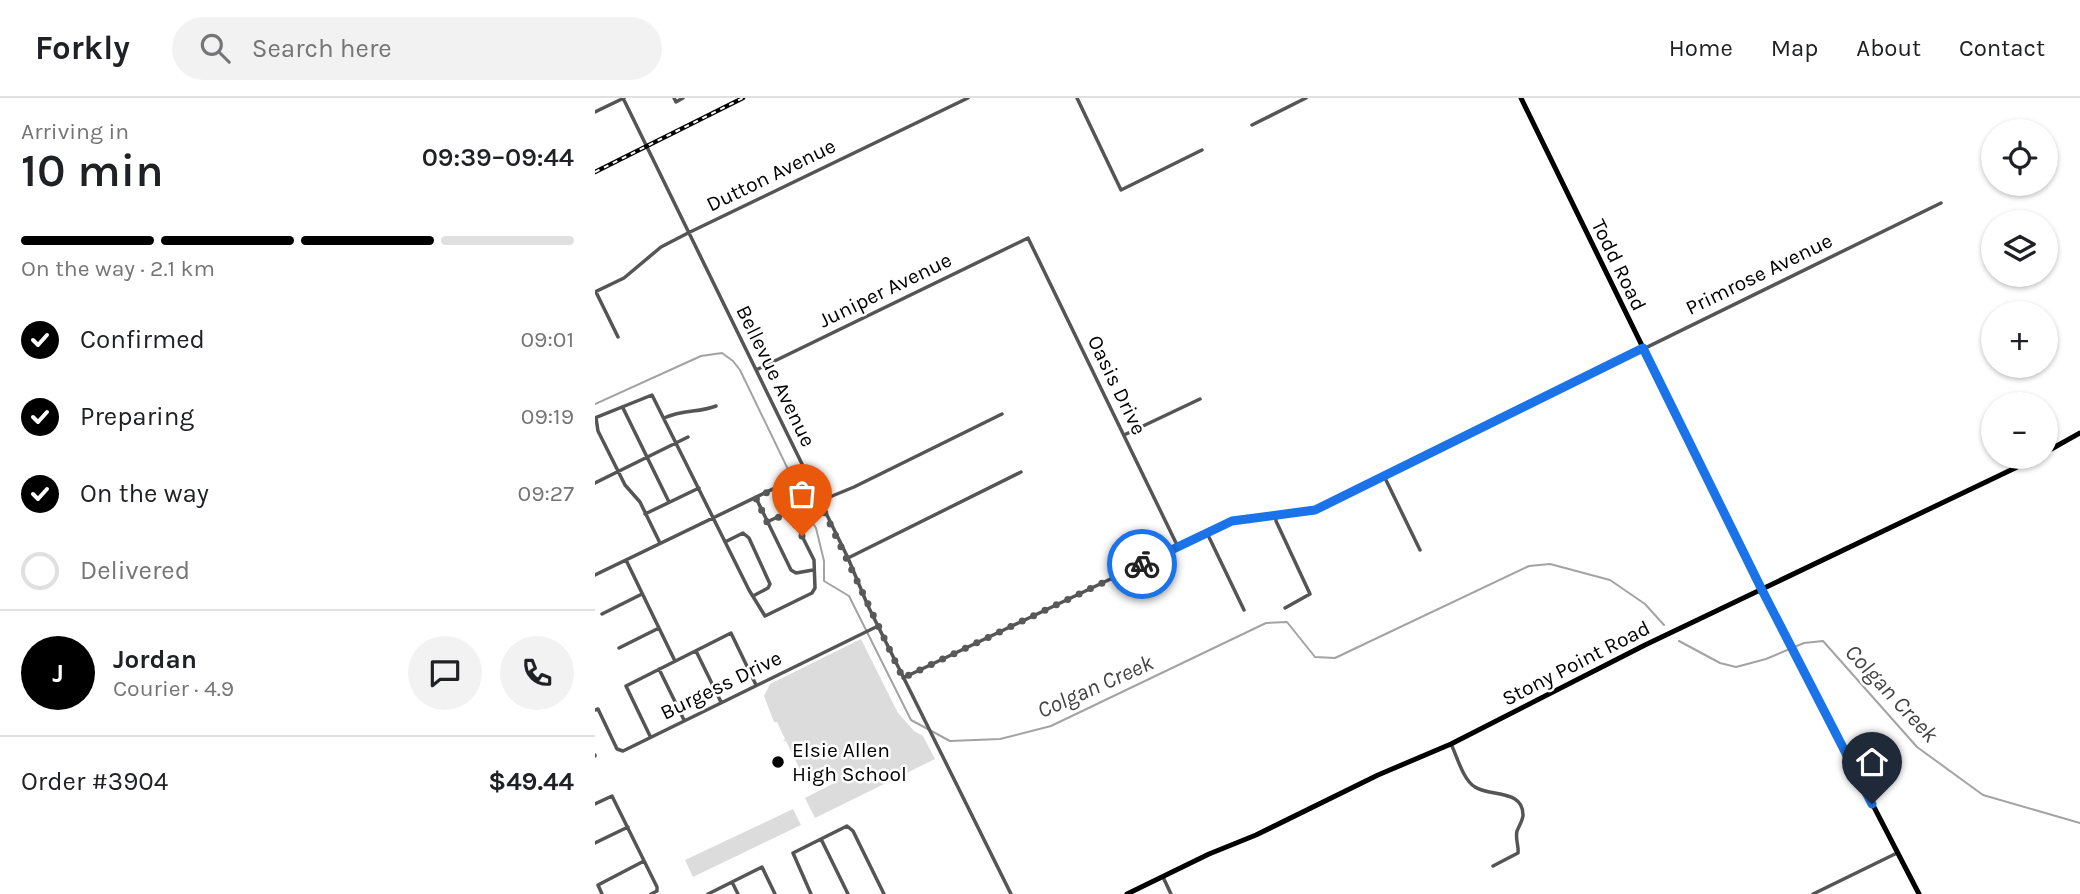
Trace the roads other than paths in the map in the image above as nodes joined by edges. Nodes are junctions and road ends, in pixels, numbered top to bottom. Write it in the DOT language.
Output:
graph roads {
  1 [pos="623,98"];
  2 [pos="683,98"];
  3 [pos="968,98"];
  4 [pos="1077,98"];
  5 [pos="1292,98"];
  6 [pos="1306,98"];
  7 [pos="1521,98"];
  8 [pos="675,100"];
  9 [pos="1295,104"];
  10 [pos="595,112"];
  11 [pos="1252,125"];
  12 [pos="1202,150"];
  13 [pos="1941,203"];
  14 [pos="688,233"];
  15 [pos="1028,238"];
  16 [pos="596,292"];
  17 [pos="618,337"];
  18 [pos="1643,348"];
  19 [pos="756,370"];
  20 [pos="1200,399"];
  21 [pos="716,405"];
  22 [pos="623,408"];
  23 [pos="1002,414"];
  24 [pos="595,418"];
  25 [pos="664,418"];
  26 [pos="2080,433"];
  27 [pos="1124,435"];
  28 [pos="688,437"];
  29 [pos="676,443"];
  30 [pos="2058,445"];
  31 [pos="647,457"];
  32 [pos="2013,469"];
  33 [pos="618,471"];
  34 [pos="1021,472"];
  35 [pos="806,473"];
  36 [pos="1384,476"];
  37 [pos="595,483"];
  38 [pos="699,488"];
  39 [pos="756,498"];
  40 [pos="820,501"];
  41 [pos="669,502"];
  42 [pos="645,514"];
  43 [pos="1276,515"];
  44 [pos="713,517"];
  45 [pos="767,522"];
  46 [pos="1207,533"];
  47 [pos="725,542"];
  48 [pos="660,544"];
  49 [pos="1178,547"];
  50 [pos="1420,550"];
  51 [pos="848,558"];
  52 [pos="625,560"];
  53 [pos="813,570"];
  54 [pos="596,573"];
  55 [pos="1762,590"];
  56 [pos="642,594"];
  57 [pos="753,596"];
  58 [pos="1285,608"];
  59 [pos="1244,610"];
  60 [pos="602,614"];
  61 [pos="878,626"];
  62 [pos="659,628"];
  63 [pos="619,648"];
  64 [pos="696,651"];
  65 [pos="674,660"];
  66 [pos="659,669"];
  67 [pos="903,678"];
  68 [pos="756,685"];
  69 [pos="721,702"];
  70 [pos="596,709"];
  71 [pos="684,720"];
  72 [pos="650,737"];
  73 [pos="1451,744"];
  74 [pos="595,804"];
  75 [pos="628,827"];
  76 [pos="821,839"];
  77 [pos="595,843"];
  78 [pos="1897,853"];
  79 [pos="645,861"];
  80 [pos="1493,866"];
  81 [pos="1163,877"];
  82 [pos="732,882"];
  83 [pos="602,894"];
  84 [pos="651,894"];
  85 [pos="708,894"];
  86 [pos="738,894"];
  87 [pos="775,894"];
  88 [pos="811,894"];
  89 [pos="848,894"];
  90 [pos="884,894"];
  91 [pos="1011,894"];
  92 [pos="1127,894"];
  93 [pos="1171,894"];
  94 [pos="1813,894"];
  95 [pos="1919,894"];
  1 -- 10 [label="street"];
  1 -- 14 [label="street, Bellevue Avenue"];
  2 -- 8 [label="street"];
  3 -- 14 [label="street, Dutton Avenue"];
  4 -- 12 [label="street"];
  5 -- 9 [label="street"];
  6 -- 9 [label="street"];
  7 -- 18 [label="main road, Todd Road"];
  9 -- 11 [label="street"];
  13 -- 18 [label="street, Primrose Avenue"];
  14 -- 16 [label="street, Dutton Avenue"];
  14 -- 19 [label="street, Bellevue Avenue"];
  15 -- 19 [label="street, Juniper Avenue"];
  15 -- 27 [label="street, Oasis Drive"];
  16 -- 17 [label="street"];
  18 -- 36 [label="street, Primrose Avenue"];
  18 -- 55 [label="main road, Todd Road"];
  19 -- 35 [label="street, Bellevue Avenue"];
  20 -- 27 [label="street"];
  21 -- 25 [label="street"];
  22 -- 24 [label="street"];
  22 -- 25 [label="street"];
  22 -- 31 [label="street"];
  23 -- 40 [label="street"];
  24 -- 33 [label="street"];
  25 -- 29 [label="street"];
  26 -- 30 [label="main road"];
  27 -- 49 [label="street, Oasis Drive"];
  28 -- 29 [label="street"];
  29 -- 31 [label="street"];
  29 -- 38 [label="street"];
  31 -- 33 [label="street"];
  31 -- 41 [label="street"];
  32 -- 55 [label="main road, Stony Point Road"];
  33 -- 37 [label="street"];
  33 -- 42 [label="street"];
  34 -- 51 [label="street"];
  35 -- 39 [label="street"];
  35 -- 40 [label="street, Bellevue Avenue"];
  36 -- 43 [label="street, Primrose Avenue"];
  36 -- 50 [label="street"];
  38 -- 41 [label="street"];
  38 -- 44 [label="street"];
  39 -- 44 [label="street"];
  39 -- 45 [label="street"];
  40 -- 51 [label="street, Bellevue Avenue"];
  41 -- 42 [label="street"];
  42 -- 48 [label="street"];
  43 -- 46 [label="street, Primrose Avenue"];
  43 -- 58 [label="street"];
  44 -- 47 [label="street"];
  44 -- 48 [label="street"];
  45 -- 53 [label="street"];
  45 -- 53 [label="street"];
  46 -- 49 [label="street, Primrose Avenue"];
  46 -- 59 [label="street"];
  47 -- 57 [label="street"];
  47 -- 57 [label="street"];
  48 -- 52 [label="street"];
  49 -- 67 [label="street, Primrose Avenue"];
  51 -- 61 [label="street, Bellevue Avenue"];
  52 -- 54 [label="street"];
  52 -- 56 [label="street"];
  53 -- 57 [label="street"];
  55 -- 73 [label="main road, Stony Point Road"];
  55 -- 78 [label="main road, Todd Road"];
  56 -- 60 [label="street"];
  56 -- 62 [label="street"];
  61 -- 67 [label="street, Bellevue Avenue"];
  61 -- 68 [label="street, Burgess Drive"];
  62 -- 63 [label="street"];
  62 -- 65 [label="street"];
  64 -- 65 [label="street"];
  64 -- 68 [label="street"];
  64 -- 69 [label="street"];
  65 -- 66 [label="street"];
  66 -- 71 [label="street"];
  66 -- 72 [label="street"];
  67 -- 91 [label="street, Bellevue Avenue"];
  68 -- 69 [label="street, Burgess Drive"];
  69 -- 71 [label="street, Burgess Drive"];
  70 -- 72 [label="street, Burgess Drive"];
  71 -- 72 [label="street, Burgess Drive"];
  73 -- 80 [label="street"];
  73 -- 81 [label="main road, Stony Point Road"];
  74 -- 75 [label="street"];
  75 -- 77 [label="street"];
  75 -- 79 [label="street"];
  76 -- 88 [label="street"];
  76 -- 89 [label="street"];
  76 -- 90 [label="street"];
  78 -- 94 [label="street"];
  78 -- 95 [label="main road, Todd Road"];
  79 -- 83 [label="street"];
  79 -- 84 [label="street"];
  81 -- 92 [label="main road, Stony Point Road"];
  81 -- 93 [label="street"];
  82 -- 85 [label="street"];
  82 -- 86 [label="street"];
  82 -- 87 [label="street"];
}
